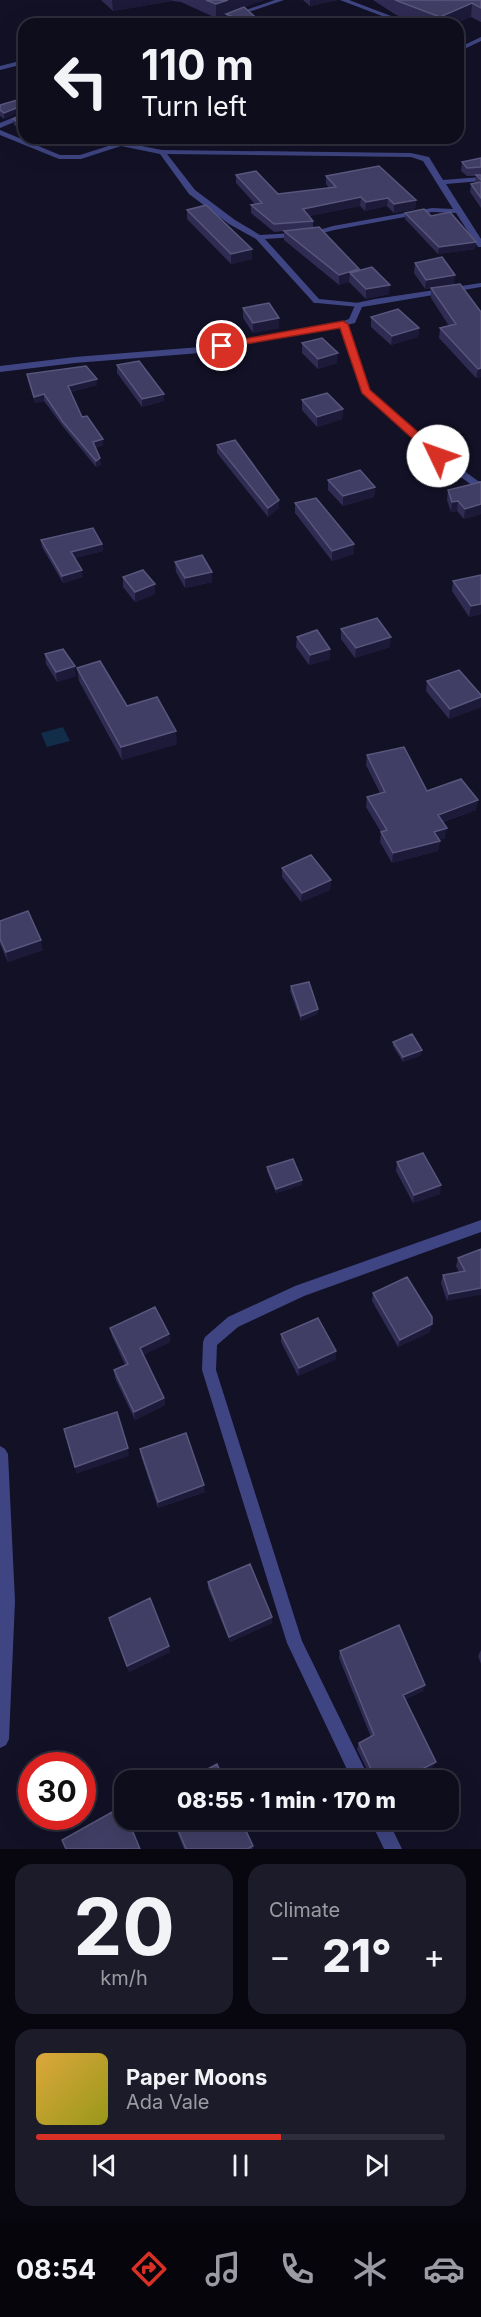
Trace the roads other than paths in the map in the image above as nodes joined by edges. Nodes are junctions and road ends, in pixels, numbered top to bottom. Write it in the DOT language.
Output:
graph roads {
  1 [pos="281,0"];
  2 [pos="343,0"];
  3 [pos="226,18"];
  4 [pos="392,18"];
  5 [pos="481,39"];
  6 [pos="466,47"];
  7 [pos="18,64"];
  8 [pos="0,68"];
  9 [pos="18,118"];
  10 [pos="0,126"];
  11 [pos="0,132"];
  12 [pos="18,140"];
  13 [pos="28,144"];
  14 [pos="112,144"];
  15 [pos="131,144"];
  16 [pos="162,152"];
  17 [pos="481,179"];
  18 [pos="441,182"];
  19 [pos="458,211"];
  20 [pos="259,237"];
  21 [pos="481,244"];
  22 [pos="481,285"];
  23 [pos="359,305"];
  24 [pos="343,324"];
  25 [pos="0,369"];
  26 [pos="481,484"];
  27 [pos="481,1226"];
  28 [pos="0,1454"];
  29 [pos="0,1739"];
  30 [pos="356,1770"];
  31 [pos="384,1830"];
  32 [pos="393,1849"];
  1 -- 3 [label="street"];
  2 -- 4 [label="street"];
  5 -- 6 [label="street"];
  7 -- 8 [label="street"];
  9 -- 10 [label="street"];
  11 -- 12 [label="street"];
  13 -- 14 [label="street"];
  15 -- 16 [label="street"];
  16 -- 18 [label="street"];
  16 -- 20 [label="street"];
  17 -- 18 [label="street"];
  18 -- 19 [label="street"];
  19 -- 20 [label="street"];
  19 -- 21 [label="street"];
  20 -- 23 [label="street"];
  22 -- 23 [label="street"];
  23 -- 24 [label="street"];
  24 -- 25 [label="street"];
  24 -- 26 [label="street"];
  27 -- 30 [label="street"];
  28 -- 29 [label="street"];
  31 -- 32 [label="street"];
}
